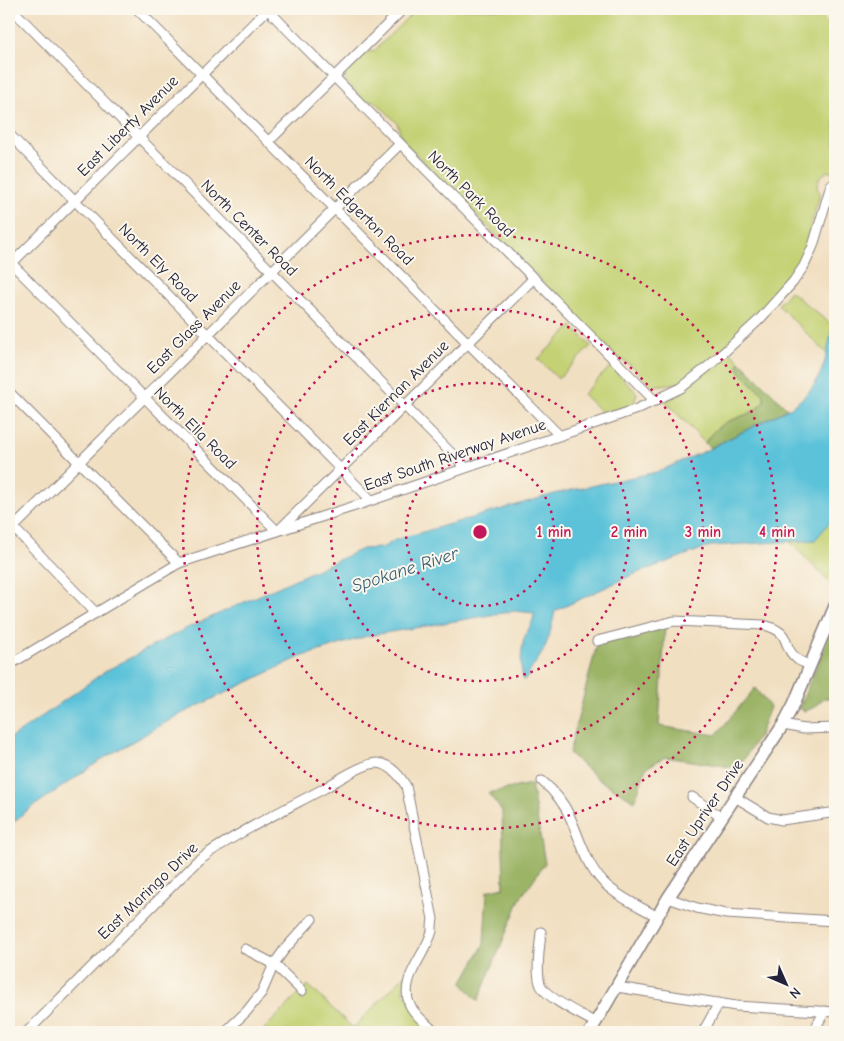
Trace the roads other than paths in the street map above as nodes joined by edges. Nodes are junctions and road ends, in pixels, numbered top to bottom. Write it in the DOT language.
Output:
graph roads {
  1 [pos="12,9"];
  2 [pos="137,9"];
  3 [pos="267,9"];
  4 [pos="403,9"];
  5 [pos="202,74"];
  6 [pos="334,77"];
  7 [pos="9,134"];
  8 [pos="138,137"];
  9 [pos="269,141"];
  10 [pos="400,144"];
  11 [pos="831,185"];
  12 [pos="75,200"];
  13 [pos="335,209"];
  14 [pos="10,263"];
  15 [pos="271,272"];
  16 [pos="534,278"];
  17 [pos="208,335"];
  18 [pos="468,343"];
  19 [pos="9,392"];
  20 [pos="144,398"];
  21 [pos="655,401"];
  22 [pos="404,406"];
  23 [pos="559,435"];
  24 [pos="79,462"];
  25 [pos="465,467"];
  26 [pos="341,469"];
  27 [pos="371,500"];
  28 [pos="10,528"];
  29 [pos="278,530"];
  30 [pos="179,563"];
  31 [pos="835,606"];
  32 [pos="96,613"];
  33 [pos="598,641"];
  34 [pos="9,665"];
  35 [pos="810,665"];
  36 [pos="783,725"];
  37 [pos="835,728"];
  38 [pos="542,781"];
  39 [pos="692,797"];
  40 [pos="735,797"];
  41 [pos="835,814"];
  42 [pos="721,817"];
  43 [pos="668,898"];
  44 [pos="656,916"];
  45 [pos="312,920"];
  46 [pos="835,921"];
  47 [pos="541,932"];
  48 [pos="245,949"];
  49 [pos="274,964"];
  50 [pos="617,987"];
  51 [pos="302,991"];
  52 [pos="719,1003"];
  53 [pos="825,1011"];
  54 [pos="835,1012"];
  55 [pos="593,1027"];
  56 [pos="27,1032"];
  57 [pos="225,1032"];
  58 [pos="435,1032"];
  59 [pos="702,1032"];
  60 [pos="813,1032"];
  1 -- 8 [label="street, North Center Road"];
  2 -- 5 [label="street, North Edgerton Road"];
  3 -- 5 [label="street, East Liberty Avenue"];
  3 -- 6 [label="street, North Park Road"];
  4 -- 6 [label="street"];
  5 -- 8 [label="street, East Liberty Avenue"];
  5 -- 9 [label="street, North Edgerton Road"];
  6 -- 9 [label="street"];
  6 -- 10 [label="street, North Park Road"];
  7 -- 12 [label="street, North Ely Road"];
  8 -- 12 [label="street, East Liberty Avenue"];
  8 -- 15 [label="street, North Center Road"];
  9 -- 13 [label="street, North Edgerton Road"];
  10 -- 13 [label="street, East Glass Avenue"];
  10 -- 16 [label="street, North Park Road"];
  11 -- 21 [label="street, East South Riverway Avenue"];
  12 -- 14 [label="street, East Liberty Avenue"];
  12 -- 17 [label="street, North Ely Road"];
  13 -- 15 [label="street, East Glass Avenue"];
  13 -- 18 [label="street, North Edgerton Road"];
  14 -- 20 [label="street, North Ella Road"];
  15 -- 17 [label="street, East Glass Avenue"];
  15 -- 22 [label="street, North Center Road"];
  16 -- 18 [label="street, East Kiernan Avenue"];
  16 -- 21 [label="street, North Park Road"];
  17 -- 20 [label="street, East Glass Avenue"];
  17 -- 26 [label="street, North Ely Road"];
  18 -- 22 [label="street, East Kiernan Avenue"];
  18 -- 23 [label="street, North Edgerton Road"];
  19 -- 24 [label="street"];
  20 -- 24 [label="street, East Glass Avenue"];
  20 -- 29 [label="street, North Ella Road"];
  21 -- 23 [label="street, East South Riverway Avenue"];
  22 -- 25 [label="street, North Center Road"];
  22 -- 26 [label="street, East Kiernan Avenue"];
  23 -- 25 [label="street, East South Riverway Avenue"];
  24 -- 28 [label="street, East Glass Avenue"];
  24 -- 30 [label="street"];
  25 -- 27 [label="street, East South Riverway Avenue"];
  26 -- 27 [label="street, North Ely Road"];
  26 -- 29 [label="street, East Kiernan Avenue"];
  27 -- 29 [label="street, East South Riverway Avenue"];
  28 -- 32 [label="street"];
  29 -- 30 [label="street, East South Riverway Avenue"];
  30 -- 32 [label="street, East South Riverway Avenue"];
  31 -- 35 [label="main road, East Upriver Drive"];
  32 -- 34 [label="street, East South Riverway Avenue"];
  33 -- 35 [label="street"];
  35 -- 36 [label="main road, East Upriver Drive"];
  36 -- 37 [label="street"];
  36 -- 40 [label="main road, East Upriver Drive"];
  38 -- 44 [label="street"];
  39 -- 42 [label="street"];
  40 -- 41 [label="street"];
  40 -- 42 [label="main road, East Upriver Drive"];
  42 -- 43 [label="main road, East Upriver Drive"];
  43 -- 44 [label="main road, East Upriver Drive"];
  43 -- 46 [label="street"];
  44 -- 50 [label="main road, East Upriver Drive"];
  45 -- 49 [label="street"];
  47 -- 55 [label="street"];
  48 -- 49 [label="street"];
  49 -- 51 [label="street"];
  49 -- 57 [label="street"];
  50 -- 52 [label="street"];
  50 -- 55 [label="main road, East Upriver Drive"];
  52 -- 53 [label="street"];
  52 -- 59 [label="street"];
  53 -- 54 [label="street"];
  53 -- 60 [label="street"];
  56 -- 58 [label="street, East Maringo Drive"];
}
